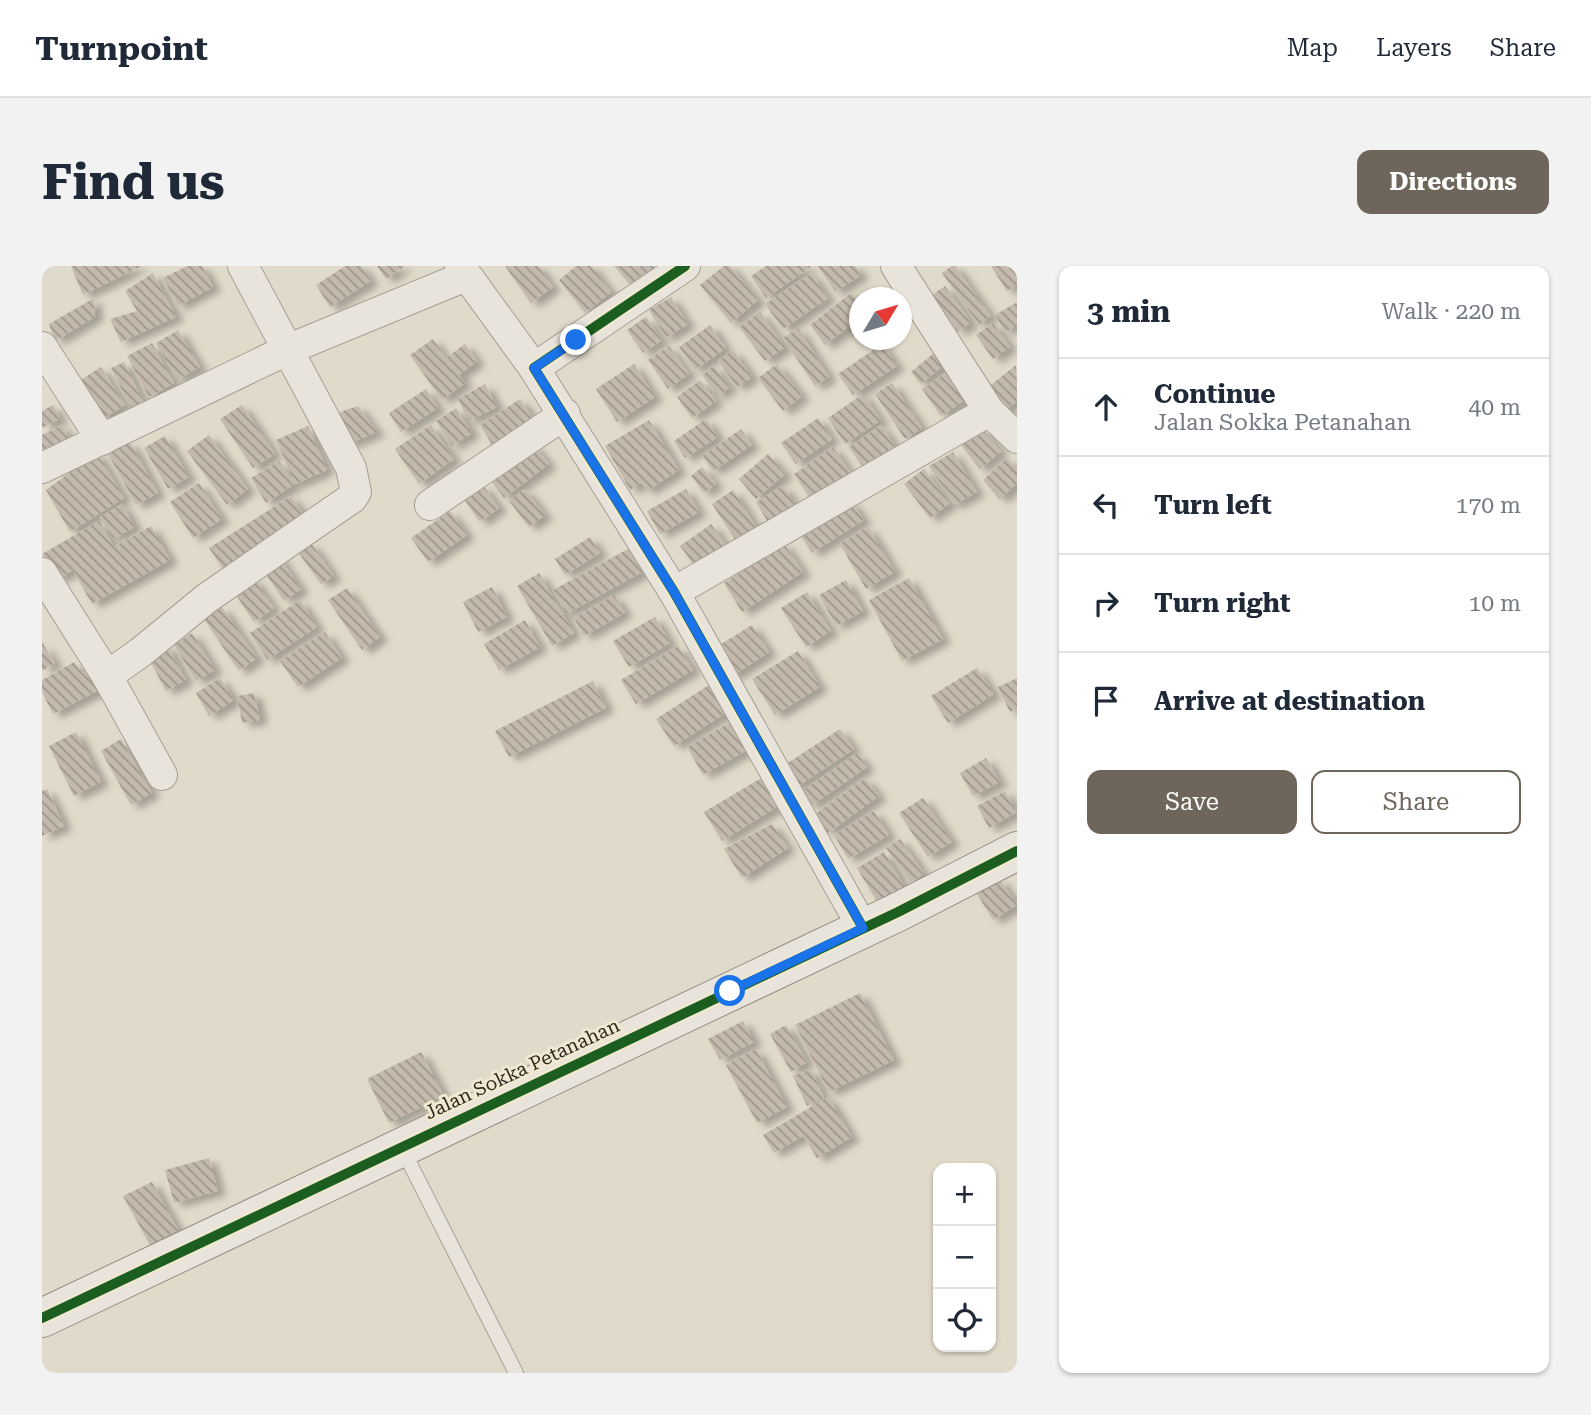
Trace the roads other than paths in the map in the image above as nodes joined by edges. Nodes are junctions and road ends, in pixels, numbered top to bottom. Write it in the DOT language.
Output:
graph roads {
  1 [pos="243,266"];
  2 [pos="685,266"];
  3 [pos="896,266"];
  4 [pos="463,271"];
  5 [pos="42,347"];
  6 [pos="289,349"];
  7 [pos="534,368"];
  8 [pos="989,411"];
  9 [pos="565,414"];
  10 [pos="1017,438"];
  11 [pos="102,440"];
  12 [pos="42,468"];
  13 [pos="430,505"];
  14 [pos="42,573"];
  15 [pos="674,592"];
  16 [pos="107,676"];
  17 [pos="162,775"];
  18 [pos="1017,851"];
  19 [pos="863,928"];
  20 [pos="401,1146"];
  21 [pos="42,1318"];
  22 [pos="516,1373"];
  1 -- 6 [label="street"];
  2 -- 7 [label="street"];
  3 -- 8 [label="street"];
  4 -- 6 [label="street"];
  4 -- 7 [label="street"];
  5 -- 11 [label="street"];
  6 -- 11 [label="street"];
  6 -- 16 [label="street"];
  7 -- 9 [label="street"];
  8 -- 10 [label="street"];
  8 -- 15 [label="street"];
  9 -- 13 [label="street"];
  9 -- 15 [label="street"];
  11 -- 12 [label="street"];
  14 -- 16 [label="street"];
  15 -- 19 [label="street"];
  16 -- 17 [label="street"];
  18 -- 19 [label="street, Jalan Sokka Petanahan"];
  19 -- 20 [label="street, Jalan Sokka Petanahan"];
  20 -- 21 [label="street, Jalan Sokka Petanahan"];
  20 -- 22 [label="lane"];
}
